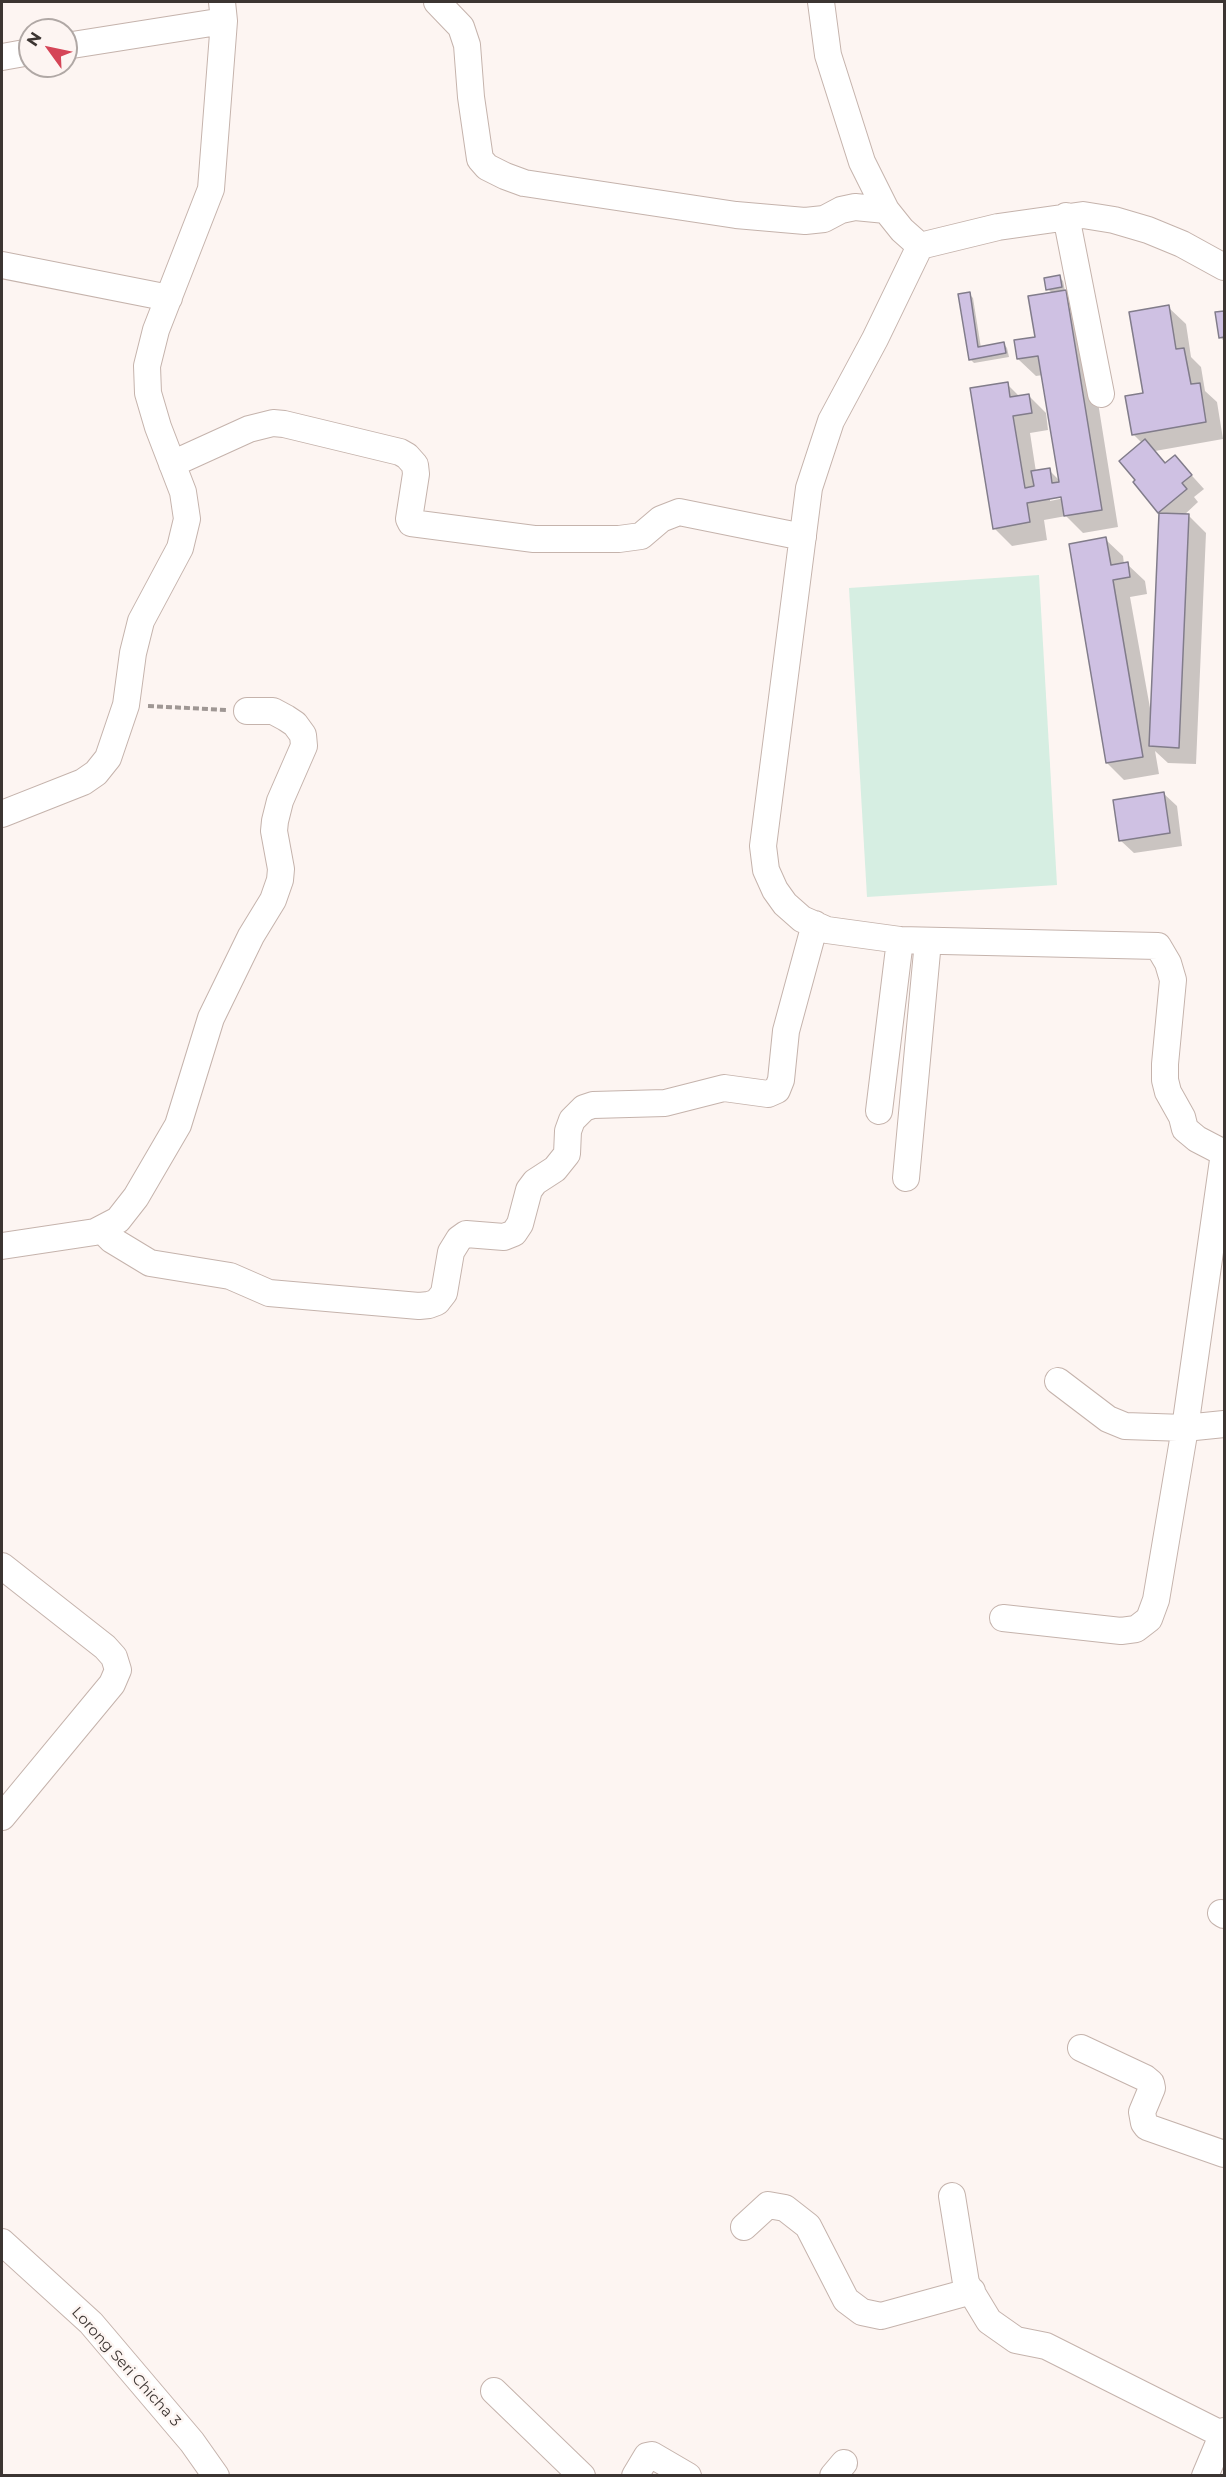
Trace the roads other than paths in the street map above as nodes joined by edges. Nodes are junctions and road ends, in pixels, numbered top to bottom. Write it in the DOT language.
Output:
graph roads {
  1 [pos="437,2"];
  2 [pos="821,2"];
  3 [pos="223,11"];
  4 [pos="78,43"];
  5 [pos="18,54"];
  6 [pos="2,57"];
  7 [pos="886,210"];
  8 [pos="1066,216"];
  9 [pos="920,246"];
  10 [pos="2,265"];
  11 [pos="1224,267"];
  12 [pos="169,298"];
  13 [pos="1101,394"];
  14 [pos="172,464"];
  15 [pos="803,537"];
  16 [pos="247,711"];
  17 [pos="2,814"];
  18 [pos="815,924"];
  19 [pos="900,940"];
  20 [pos="928,941"];
  21 [pos="879,1111"];
  22 [pos="1224,1154"];
  23 [pos="906,1178"];
  24 [pos="101,1229"];
  25 [pos="2,1246"];
  26 [pos="1058,1381"];
  27 [pos="1224,1424"];
  28 [pos="1185,1428"];
  29 [pos="2,1566"];
  30 [pos="1004,1618"];
  31 [pos="2,1817"];
  32 [pos="1082,2048"];
  33 [pos="1224,2154"];
  34 [pos="952,2196"];
  35 [pos="744,2227"];
  36 [pos="2,2242"];
  37 [pos="972,2291"];
  38 [pos="494,2391"];
  39 [pos="1224,2433"];
  40 [pos="216,2475"];
  41 [pos="582,2475"];
  42 [pos="635,2475"];
  43 [pos="688,2475"];
  44 [pos="1206,2475"];
  1 -- 7 [label="street"];
  2 -- 7 [label="street"];
  3 -- 4 [label="street"];
  3 -- 12 [label="street"];
  5 -- 6 [label="street"];
  7 -- 9 [label="street"];
  8 -- 9 [label="street"];
  8 -- 11 [label="street"];
  8 -- 13 [label="street"];
  9 -- 15 [label="street"];
  10 -- 12 [label="street"];
  12 -- 14 [label="street"];
  14 -- 15 [label="street"];
  14 -- 17 [label="street"];
  15 -- 18 [label="street"];
  16 -- 24 [label="street"];
  18 -- 19 [label="street"];
  18 -- 24 [label="street"];
  19 -- 20 [label="street"];
  19 -- 21 [label="street"];
  20 -- 22 [label="street"];
  20 -- 23 [label="street"];
  22 -- 28 [label="street"];
  24 -- 25 [label="street"];
  26 -- 28 [label="street"];
  27 -- 28 [label="street"];
  28 -- 30 [label="street"];
  29 -- 31 [label="street"];
  32 -- 33 [label="street"];
  34 -- 37 [label="street"];
  35 -- 37 [label="street"];
  36 -- 40 [label="street, Lorong Seri Chicha 3"];
  37 -- 39 [label="street"];
  38 -- 41 [label="street"];
  39 -- 44 [label="street"];
  42 -- 43 [label="street"];
}
